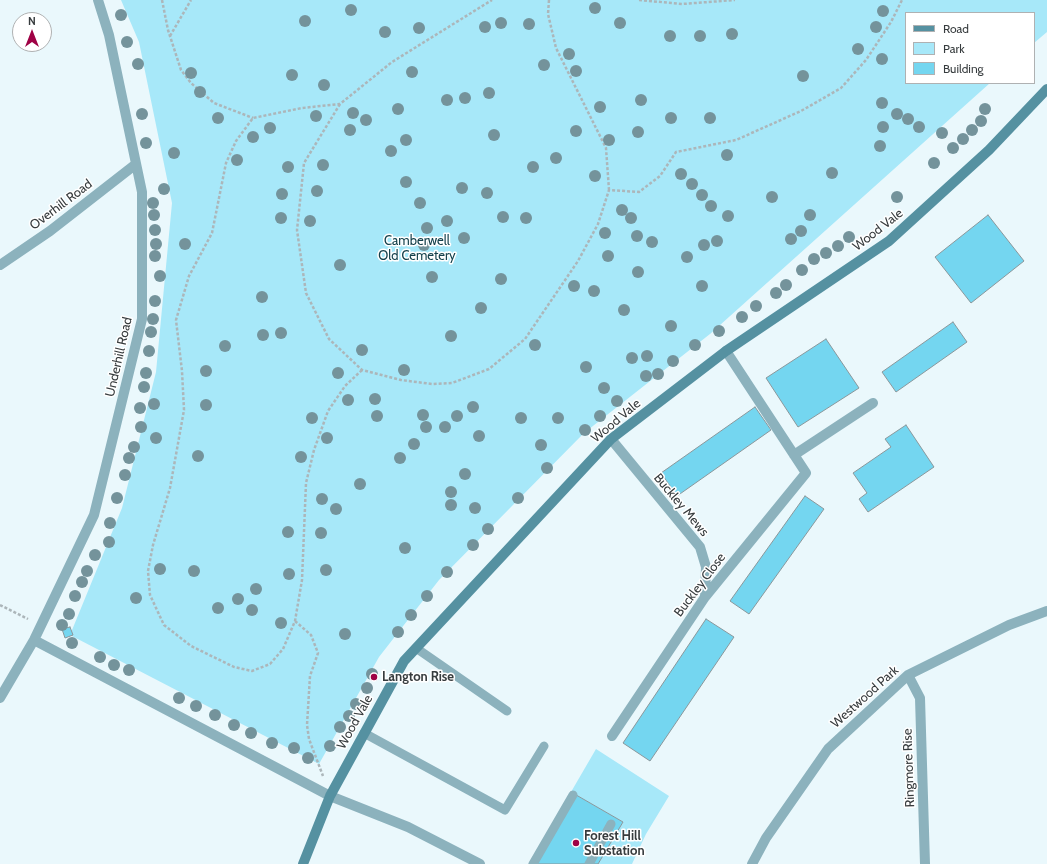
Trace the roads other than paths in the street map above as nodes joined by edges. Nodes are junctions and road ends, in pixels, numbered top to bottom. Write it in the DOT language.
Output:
graph roads {
  1 [pos="98,0"];
  2 [pos="1047,89"];
  3 [pos="136,164"];
  4 [pos="0,265"];
  5 [pos="726,351"];
  6 [pos="873,403"];
  7 [pos="611,439"];
  8 [pos="794,455"];
  9 [pos="705,596"];
  10 [pos="1047,611"];
  11 [pos="34,640"];
  12 [pos="416,648"];
  13 [pos="908,675"];
  14 [pos="0,698"];
  15 [pos="508,711"];
  16 [pos="364,733"];
  17 [pos="612,736"];
  18 [pos="544,746"];
  19 [pos="573,795"];
  20 [pos="330,796"];
  21 [pos="611,824"];
  22 [pos="303,864"];
  23 [pos="480,864"];
  24 [pos="533,864"];
  25 [pos="589,864"];
  26 [pos="752,864"];
  27 [pos="925,864"];
  1 -- 3 [label="street, Underhill Road"];
  2 -- 5 [label="street, Wood Vale"];
  3 -- 4 [label="street, Overhill Road"];
  3 -- 11 [label="street, Underhill Road"];
  5 -- 7 [label="street, Wood Vale"];
  5 -- 8 [label="street, Buckley Close"];
  6 -- 8 [label="street"];
  7 -- 9 [label="street, Buckley Mews"];
  7 -- 12 [label="street, Wood Vale"];
  8 -- 9 [label="street, Buckley Close"];
  9 -- 17 [label="street, Buckley Close"];
  10 -- 13 [label="street, Westwood Park"];
  11 -- 14 [label="street, Underhill Road"];
  11 -- 20 [label="street"];
  12 -- 15 [label="lane"];
  12 -- 16 [label="street, Wood Vale"];
  13 -- 26 [label="street, Westwood Park"];
  13 -- 27 [label="street, Ringmore Rise"];
  16 -- 18 [label="lane"];
  16 -- 20 [label="street, Wood Vale"];
  19 -- 24 [label="lane"];
  20 -- 22 [label="street, Wood Vale"];
  20 -- 23 [label="street"];
  21 -- 25 [label="lane"];
}
